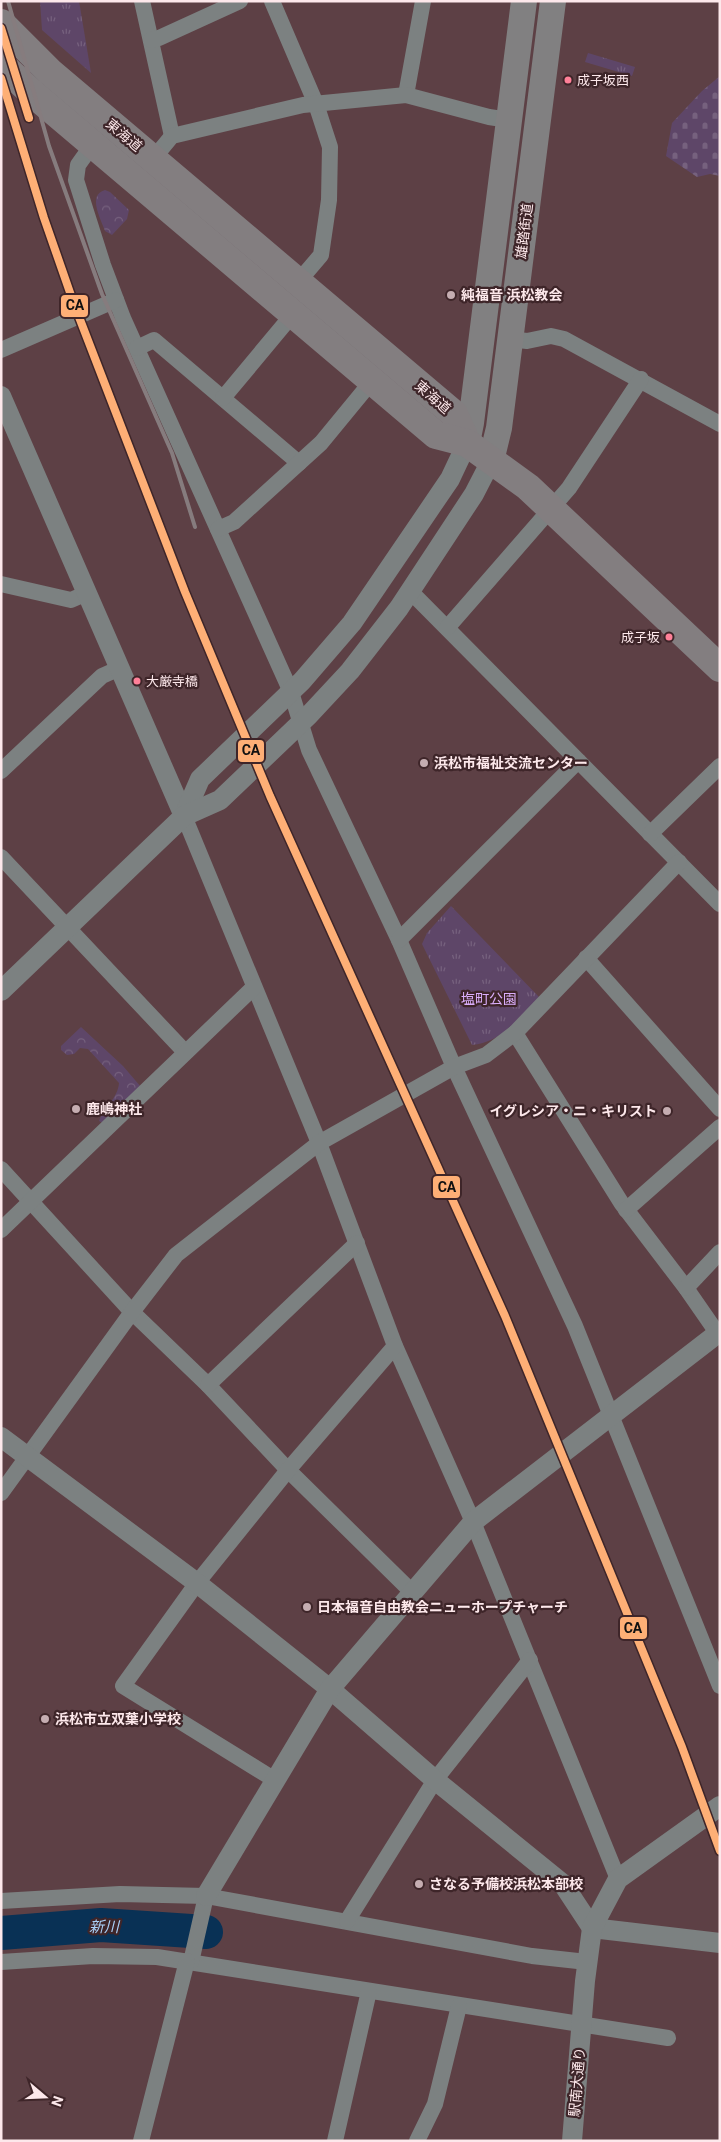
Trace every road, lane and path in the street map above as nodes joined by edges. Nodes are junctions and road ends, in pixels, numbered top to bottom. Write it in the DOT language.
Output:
graph roads {
  1 [pos="142,1"];
  2 [pos="240,1"];
  3 [pos="272,1"];
  4 [pos="423,1"];
  5 [pos="524,1"];
  6 [pos="553,1"];
  7 [pos="1,23"];
  8 [pos="151,40"];
  9 [pos="1,64"];
  10 [pos="406,96"];
  11 [pos="316,104"];
  12 [pos="509,120"];
  13 [pos="172,136"];
  14 [pos="93,144"];
  15 [pos="153,159"];
  16 [pos="298,282"];
  17 [pos="116,300"];
  18 [pos="293,314"];
  19 [pos="510,339"];
  20 [pos="137,348"];
  21 [pos="1,350"];
  22 [pos="640,380"];
  23 [pos="372,381"];
  24 [pos="1,396"];
  25 [pos="223,398"];
  26 [pos="720,424"];
  27 [pos="466,443"];
  28 [pos="491,460"];
  29 [pos="299,463"];
  30 [pos="550,508"];
  31 [pos="218,529"];
  32 [pos="1,584"];
  33 [pos="410,591"];
  34 [pos="87,593"];
  35 [pos="447,628"];
  36 [pos="120,668"];
  37 [pos="720,668"];
  38 [pos="291,692"];
  39 [pos="300,723"];
  40 [pos="578,761"];
  41 [pos="720,766"];
  42 [pos="1,771"];
  43 [pos="184,816"];
  44 [pos="650,834"];
  45 [pos="1,857"];
  46 [pos="679,862"];
  47 [pos="720,904"];
  48 [pos="68,927"];
  49 [pos="399,940"];
  50 [pos="586,958"];
  51 [pos="254,987"];
  52 [pos="1,991"];
  53 [pos="515,1033"];
  54 [pos="185,1052"];
  55 [pos="454,1067"];
  56 [pos="720,1109"];
  57 [pos="720,1127"];
  58 [pos="319,1143"];
  59 [pos="1,1169"];
  60 [pos="33,1201"];
  61 [pos="626,1210"];
  62 [pos="1,1230"];
  63 [pos="357,1243"];
  64 [pos="720,1252"];
  65 [pos="686,1288"];
  66 [pos="132,1312"];
  67 [pos="718,1335"];
  68 [pos="395,1346"];
  69 [pos="208,1385"];
  70 [pos="610,1415"];
  71 [pos="1,1437"];
  72 [pos="27,1458"];
  73 [pos="288,1470"];
  74 [pos="1,1493"];
  75 [pos="473,1522"];
  76 [pos="197,1583"];
  77 [pos="413,1592"];
  78 [pos="530,1660"];
  79 [pos="720,1686"];
  80 [pos="330,1689"];
  81 [pos="275,1780"];
  82 [pos="435,1780"];
  83 [pos="719,1806"];
  84 [pos="618,1879"];
  85 [pos="1,1901"];
  86 [pos="205,1901"];
  87 [pos="347,1921"];
  88 [pos="592,1928"];
  89 [pos="720,1943"];
  90 [pos="191,1958"];
  91 [pos="1,1962"];
  92 [pos="587,1967"];
  93 [pos="369,1991"];
  94 [pos="459,2006"];
  95 [pos="582,2023"];
  96 [pos="668,2038"];
  97 [pos="142,2141"];
  98 [pos="335,2141"];
  99 [pos="416,2141"];
  100 [pos="572,2141"];
  1 -- 8 [label="street"];
  2 -- 8 [label="street"];
  3 -- 11 [label="street"];
  4 -- 10 [label="street"];
  5 -- 12 [label="main road, 雄踏街道"];
  6 -- 19 [label="main road, 雄踏街道"];
  7 -- 15 [label="highway, 東海道"];
  8 -- 13 [label="street"];
  9 -- 14 [label="highway, 東海道"];
  10 -- 11 [label="street"];
  10 -- 12 [label="street"];
  11 -- 13 [label="street"];
  11 -- 16 [label="street"];
  12 -- 27 [label="main road, 雄踏街道"];
  13 -- 15 [label="street"];
  14 -- 17 [label="street"];
  14 -- 18 [label="highway, 東海道"];
  15 -- 16 [label="highway, 東海道"];
  16 -- 27 [label="highway, 東海道"];
  17 -- 20 [label="street"];
  17 -- 21 [label="street"];
  18 -- 23 [label="highway, 東海道"];
  18 -- 25 [label="street"];
  19 -- 22 [label="street"];
  19 -- 28 [label="main road, 雄踏街道"];
  20 -- 25 [label="street"];
  20 -- 31 [label="street"];
  22 -- 26 [label="street"];
  22 -- 30 [label="street"];
  23 -- 27 [label="highway, 東海道"];
  23 -- 29 [label="street"];
  24 -- 34 [label="street"];
  25 -- 29 [label="street"];
  27 -- 28 [label="highway"];
  27 -- 38 [label="street"];
  28 -- 30 [label="highway"];
  28 -- 33 [label="street"];
  29 -- 31 [label="street"];
  30 -- 35 [label="street"];
  30 -- 37 [label="highway"];
  31 -- 38 [label="street"];
  32 -- 34 [label="street"];
  33 -- 35 [label="street"];
  33 -- 39 [label="street"];
  34 -- 36 [label="street"];
  35 -- 40 [label="street"];
  36 -- 42 [label="street"];
  36 -- 43 [label="street"];
  38 -- 39 [label="street"];
  38 -- 43 [label="street"];
  39 -- 43 [label="street"];
  39 -- 49 [label="street"];
  40 -- 44 [label="street"];
  40 -- 49 [label="street"];
  41 -- 44 [label="street"];
  43 -- 48 [label="street"];
  43 -- 51 [label="street"];
  44 -- 46 [label="street"];
  45 -- 48 [label="street"];
  46 -- 47 [label="street"];
  46 -- 50 [label="street"];
  48 -- 52 [label="street"];
  48 -- 54 [label="street"];
  49 -- 55 [label="street"];
  50 -- 53 [label="street"];
  50 -- 56 [label="street"];
  51 -- 54 [label="street"];
  51 -- 58 [label="street"];
  53 -- 55 [label="street"];
  53 -- 61 [label="street"];
  54 -- 60 [label="street"];
  55 -- 58 [label="street"];
  55 -- 70 [label="street"];
  57 -- 61 [label="street"];
  58 -- 63 [label="street"];
  58 -- 66 [label="street"];
  59 -- 60 [label="street"];
  60 -- 62 [label="street"];
  60 -- 66 [label="street"];
  61 -- 65 [label="street"];
  63 -- 68 [label="street"];
  63 -- 69 [label="street"];
  64 -- 65 [label="street"];
  65 -- 67 [label="street"];
  66 -- 69 [label="street"];
  66 -- 72 [label="street"];
  67 -- 70 [label="street"];
  68 -- 73 [label="street"];
  68 -- 75 [label="street"];
  69 -- 73 [label="street"];
  70 -- 75 [label="street"];
  70 -- 79 [label="street"];
  71 -- 72 [label="street"];
  72 -- 74 [label="street"];
  72 -- 76 [label="street"];
  73 -- 76 [label="street"];
  73 -- 77 [label="street"];
  75 -- 77 [label="street"];
  75 -- 78 [label="street"];
  76 -- 80 [label="street"];
  76 -- 81 [label="street"];
  77 -- 80 [label="street"];
  78 -- 82 [label="street"];
  78 -- 84 [label="street"];
  80 -- 81 [label="street"];
  80 -- 82 [label="street"];
  81 -- 86 [label="street"];
  82 -- 87 [label="street"];
  82 -- 88 [label="street"];
  83 -- 84 [label="street"];
  84 -- 88 [label="street, 駅南大通り"];
  85 -- 86 [label="street"];
  86 -- 87 [label="street"];
  86 -- 90 [label="street"];
  87 -- 92 [label="street"];
  88 -- 89 [label="street"];
  88 -- 92 [label="street, 駅南大通り"];
  90 -- 91 [label="street"];
  90 -- 93 [label="street"];
  90 -- 97 [label="street"];
  92 -- 95 [label="street, 駅南大通り"];
  93 -- 94 [label="street"];
  93 -- 98 [label="street"];
  94 -- 95 [label="street"];
  94 -- 99 [label="street"];
  95 -- 96 [label="street"];
  95 -- 100 [label="street, 駅南大通り"];
}
